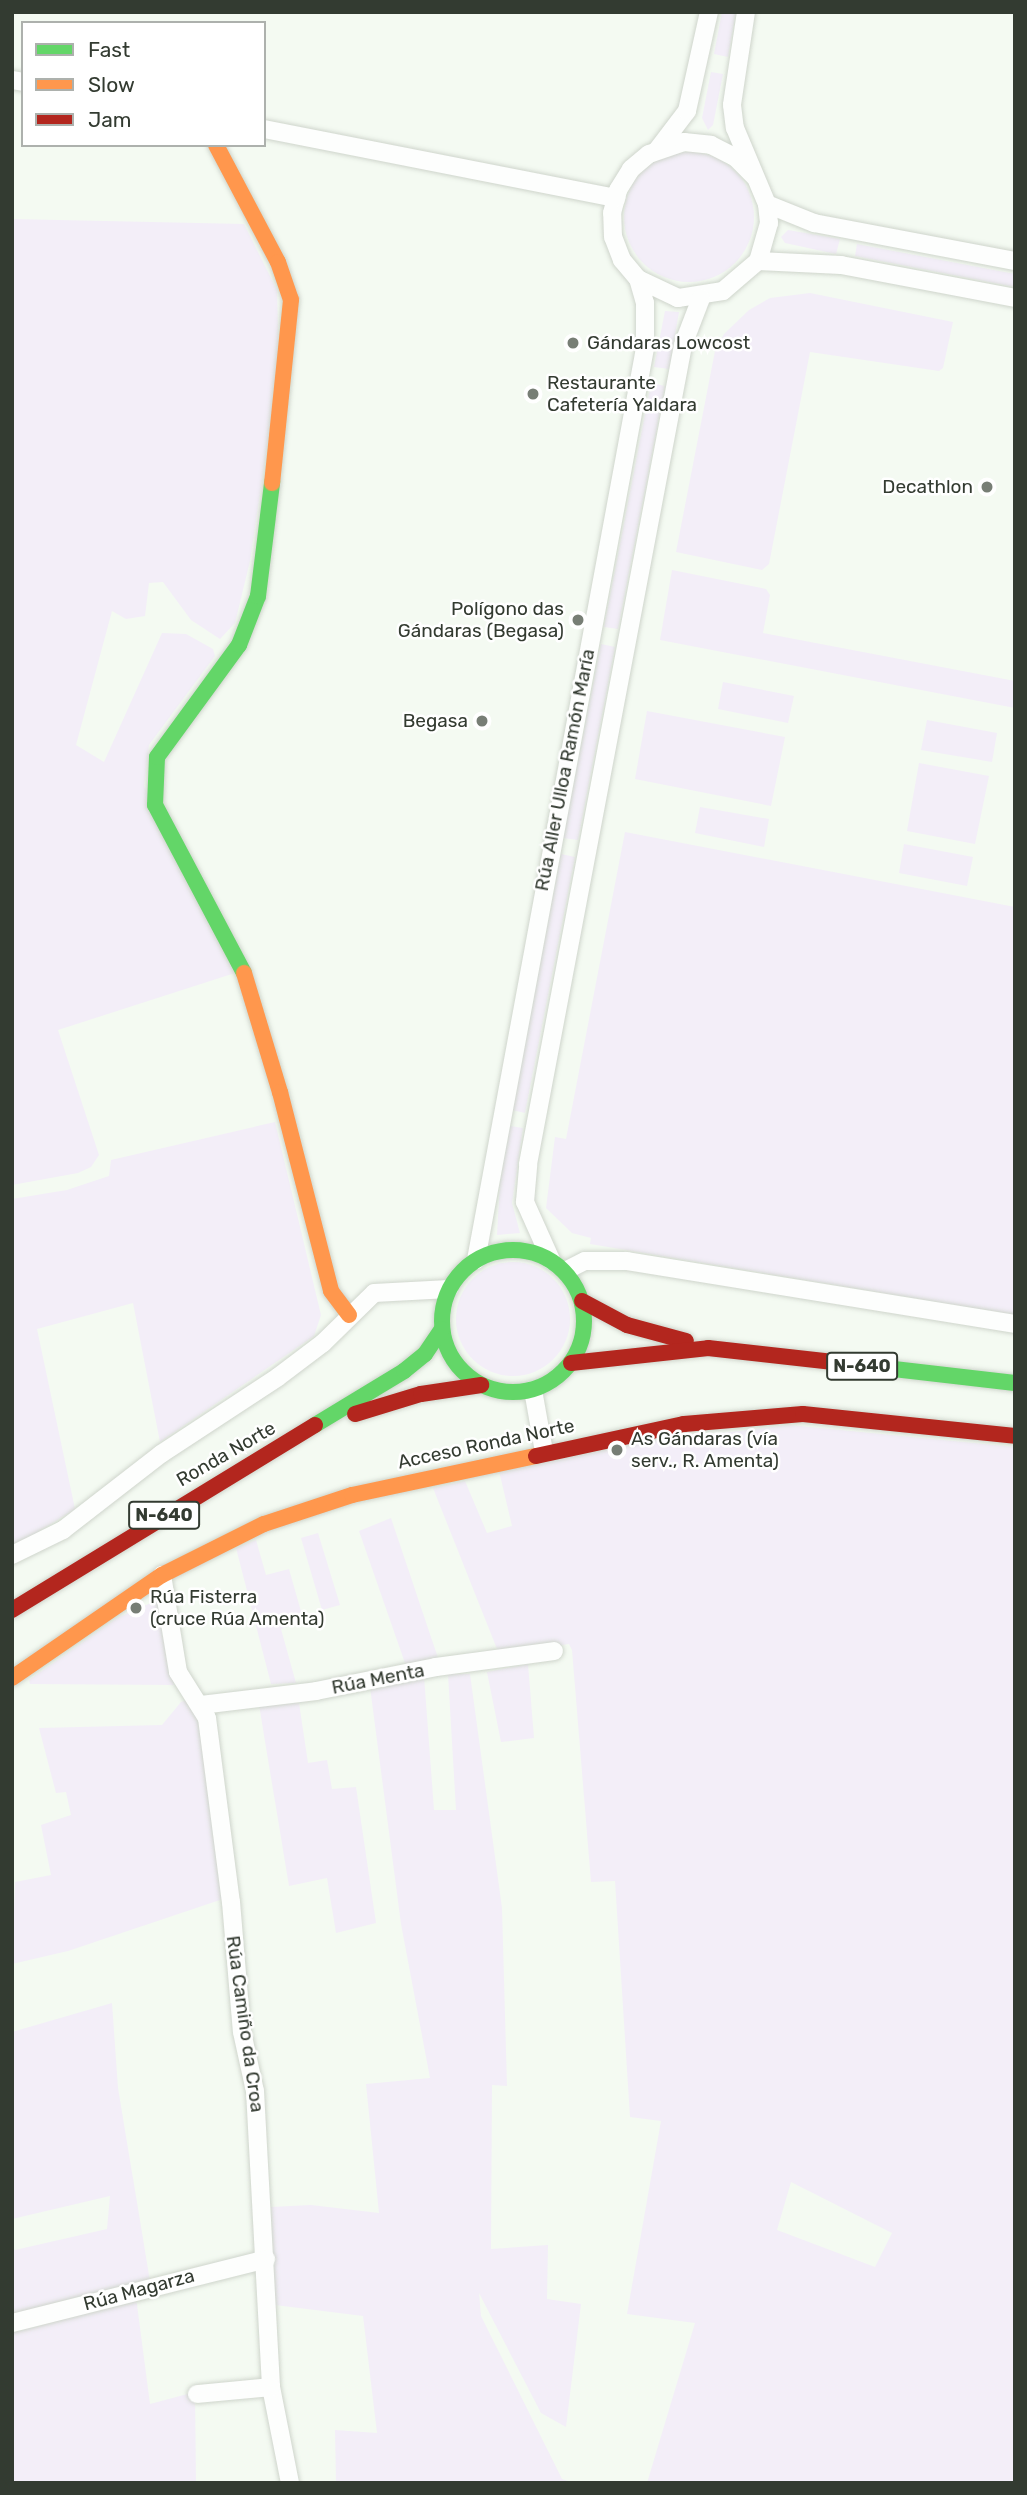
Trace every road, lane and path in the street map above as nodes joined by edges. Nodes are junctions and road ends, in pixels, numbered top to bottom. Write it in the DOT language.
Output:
graph roads {
  1 [pos="709,12"];
  2 [pos="746,12"];
  3 [pos="266,129"];
  4 [pos="217,147"];
  5 [pos="658,149"];
  6 [pos="754,176"];
  7 [pos="616,198"];
  8 [pos="767,204"];
  9 [pos="758,261"];
  10 [pos="1015,261"];
  11 [pos="638,279"];
  12 [pos="701,298"];
  13 [pos="1015,298"];
  14 [pos="476,1260"];
  15 [pos="558,1266"];
  16 [pos="449,1289"];
  17 [pos="582,1301"];
  18 [pos="349,1315"];
  19 [pos="1015,1324"];
  20 [pos="442,1329"];
  21 [pos="708,1348"];
  22 [pos="571,1363"];
  23 [pos="1015,1383"];
  24 [pos="481,1385"];
  25 [pos="533,1390"];
  26 [pos="319,1424"];
  27 [pos="1015,1436"];
  28 [pos="544,1452"];
  29 [pos="12,1555"];
  30 [pos="162,1575"];
  31 [pos="12,1610"];
  32 [pos="554,1651"];
  33 [pos="12,1678"];
  34 [pos="201,1705"];
  35 [pos="266,2259"];
  36 [pos="12,2323"];
  37 [pos="271,2387"];
  38 [pos="197,2395"];
  39 [pos="290,2483"];
  1 -- 5 [label="street, Rúa Aller Ulloa Ramón María"];
  2 -- 6 [label="street, Rúa Aller Ulloa Ramón María"];
  3 -- 7 [label="street"];
  4 -- 18 [label="main road"];
  5 -- 6 [label="street, Rúa Aller Ulloa Ramón María"];
  5 -- 7 [label="street, Rúa Aller Ulloa Ramón María"];
  6 -- 8 [label="street, Rúa Aller Ulloa Ramón María"];
  7 -- 11 [label="street, Rúa Aller Ulloa Ramón María"];
  8 -- 9 [label="street, Rúa Aller Ulloa Ramón María"];
  8 -- 10 [label="street"];
  9 -- 12 [label="street, Rúa Aller Ulloa Ramón María"];
  9 -- 13 [label="street"];
  11 -- 12 [label="street, Rúa Aller Ulloa Ramón María"];
  11 -- 14 [label="street, Rúa Aller Ulloa Ramón María"];
  12 -- 15 [label="street, Rúa Aller Ulloa Ramón María"];
  14 -- 15 [label="main road"];
  14 -- 16 [label="main road"];
  15 -- 17 [label="main road"];
  15 -- 19 [label="street"];
  16 -- 18 [label="street"];
  16 -- 20 [label="main road, Ronda Norte / N-640"];
  17 -- 21 [label="main road, N-640"];
  17 -- 22 [label="main road"];
  18 -- 29 [label="street"];
  20 -- 24 [label="main road, Ronda Norte / N-640"];
  20 -- 26 [label="main road, Ronda Norte / N-640"];
  21 -- 22 [label="main road, N-640"];
  21 -- 23 [label="main road, N-640"];
  22 -- 25 [label="main road, Ronda Norte / N-640"];
  24 -- 25 [label="main road, Ronda Norte / N-640"];
  24 -- 26 [label="main road, Ronda Norte / N-640"];
  25 -- 28 [label="street"];
  26 -- 31 [label="main road, Ronda Norte / N-640"];
  27 -- 28 [label="main road, Acceso Ronda Norte"];
  28 -- 30 [label="main road, Acceso Ronda Norte"];
  30 -- 33 [label="main road, Acceso Ronda Norte"];
  30 -- 34 [label="street, Rúa Camiño da Croa"];
  32 -- 34 [label="street, Rúa Menta"];
  34 -- 35 [label="street, Rúa Camiño da Croa"];
  35 -- 36 [label="street, Rúa Magarza"];
  35 -- 37 [label="street, Rúa Camiño da Croa"];
  37 -- 38 [label="street"];
  37 -- 39 [label="street, Rúa Camiño da Croa"];
}
